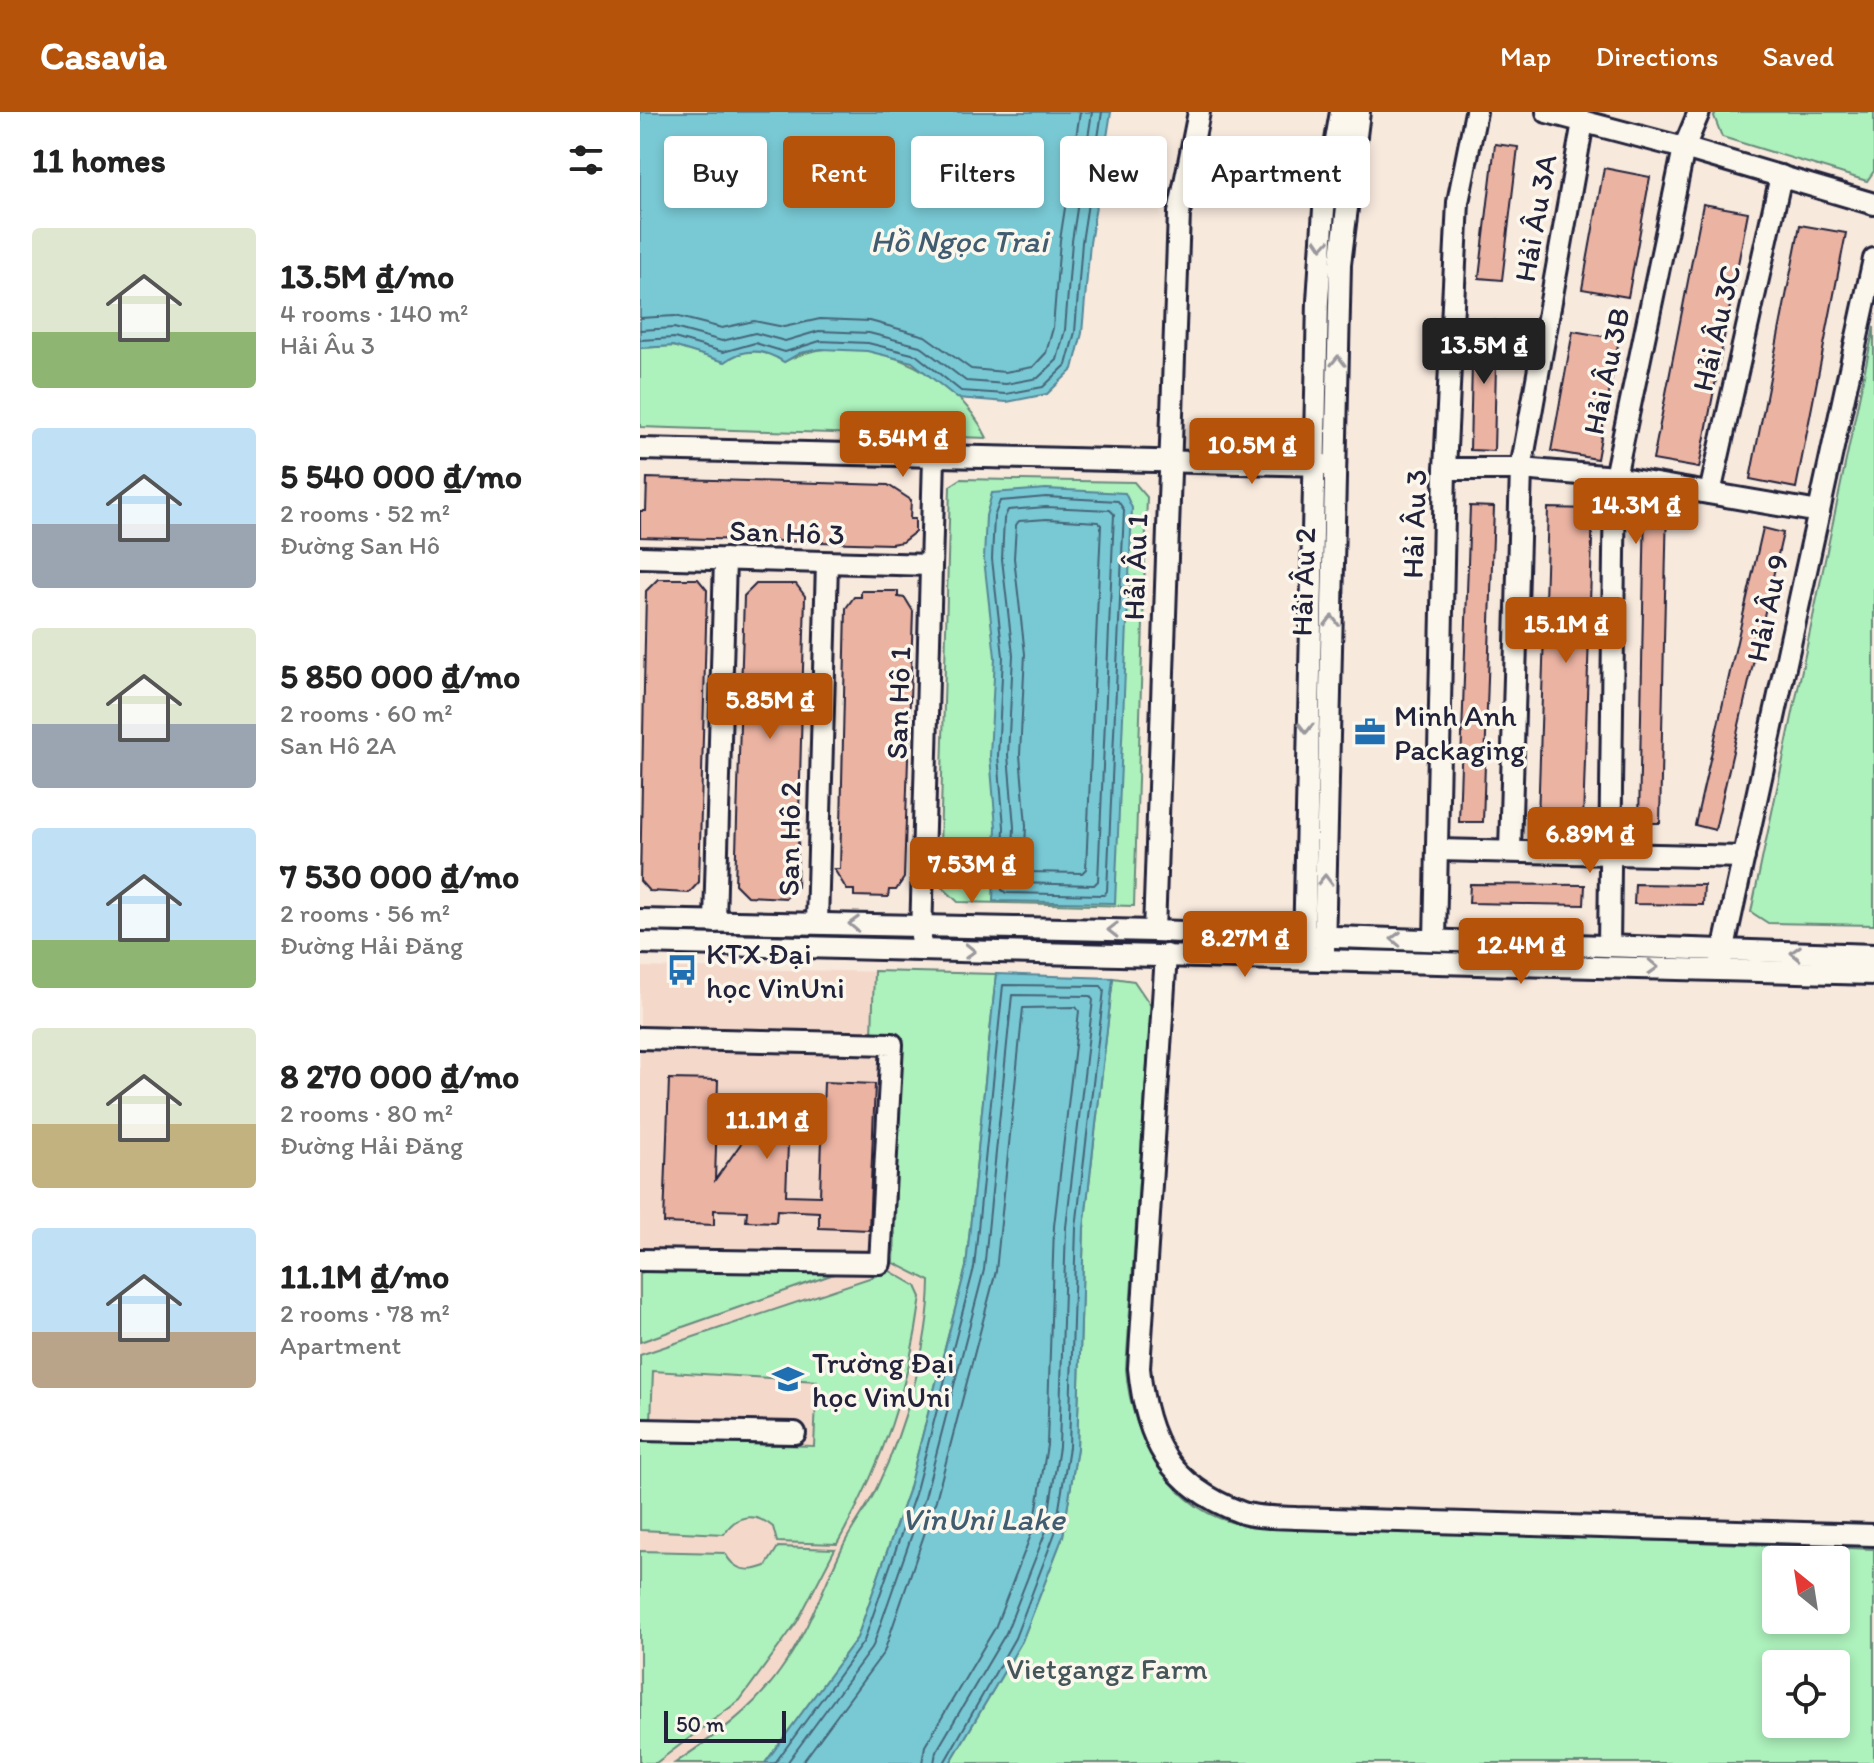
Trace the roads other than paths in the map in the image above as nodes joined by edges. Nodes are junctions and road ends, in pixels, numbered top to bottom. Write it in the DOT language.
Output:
graph roads {
  1 [pos="1199,112"];
  2 [pos="1341,112"];
  3 [pos="1359,112"];
  4 [pos="1476,112"];
  5 [pos="1547,112"];
  6 [pos="1699,112"];
  7 [pos="1583,122"];
  8 [pos="1684,148"];
  9 [pos="1781,176"];
  10 [pos="1874,204"];
  11 [pos="1874,259"];
  12 [pos="640,449"];
  13 [pos="934,457"];
  14 [pos="1168,464"];
  15 [pos="1312,465"];
  16 [pos="1336,465"];
  17 [pos="1445,469"];
  18 [pos="1521,469"];
  19 [pos="1615,477"];
  20 [pos="1710,493"];
  21 [pos="1819,512"];
  22 [pos="640,557"];
  23 [pos="725,559"];
  24 [pos="827,563"];
  25 [pos="931,565"];
  26 [pos="1437,850"];
  27 [pos="1510,851"];
  28 [pos="1610,854"];
  29 [pos="1744,857"];
  30 [pos="640,920"];
  31 [pos="715,922"];
  32 [pos="817,923"];
  33 [pos="921,926"];
  34 [pos="1154,931"];
  35 [pos="1314,936"];
  36 [pos="1435,940"];
  37 [pos="640,943"];
  38 [pos="1609,946"];
  39 [pos="921,950"];
  40 [pos="1166,955"];
  41 [pos="1874,955"];
  42 [pos="1314,958"];
  43 [pos="1722,960"];
  44 [pos="1874,974"];
  45 [pos="640,1038"];
  46 [pos="640,1260"];
  47 [pos="640,1430"];
  48 [pos="795,1433"];
  49 [pos="1874,1535"];
  1 -- 14 [label="street, Hải Âu 1"];
  2 -- 15 [label="street, Hải Âu 2, one-way"];
  16 -- 3 [label="street, Hải Âu 2, one-way"];
  4 -- 17 [label="street, Hải Âu 3"];
  5 -- 7 [label="street"];
  6 -- 8 [label="street, Hải Âu 3B"];
  7 -- 8 [label="street"];
  7 -- 18 [label="street, Hải Âu 3A"];
  8 -- 9 [label="street"];
  8 -- 19 [label="street, Hải Âu 3B"];
  9 -- 10 [label="street"];
  9 -- 20 [label="street, Hải Âu 3C"];
  11 -- 21 [label="street, Hải Âu 9"];
  12 -- 13 [label="street"];
  13 -- 14 [label="street"];
  13 -- 25 [label="street, San Hô 1"];
  14 -- 15 [label="street"];
  14 -- 34 [label="street, Hải Âu 1"];
  15 -- 16 [label="street"];
  15 -- 35 [label="street, Hải Âu 2, one-way"];
  35 -- 16 [label="street, Hải Âu 2, one-way"];
  17 -- 18 [label="street"];
  17 -- 26 [label="street, Hải Âu 3"];
  18 -- 19 [label="street"];
  18 -- 27 [label="street, Hải Âu 3A"];
  19 -- 20 [label="street"];
  19 -- 28 [label="street, Hải Âu 3B"];
  20 -- 21 [label="street"];
  21 -- 29 [label="street, Hải Âu 9"];
  22 -- 23 [label="street, San Hô 3"];
  23 -- 24 [label="street, San Hô 3"];
  23 -- 31 [label="street"];
  24 -- 25 [label="street, San Hô 3"];
  24 -- 32 [label="street, San Hô 2"];
  25 -- 33 [label="street, San Hô 1"];
  26 -- 27 [label="street"];
  26 -- 36 [label="street, Hải Âu 3"];
  27 -- 28 [label="street"];
  28 -- 29 [label="street"];
  28 -- 38 [label="street, Hải Âu 3B"];
  29 -- 43 [label="street, Hải Âu 9"];
  30 -- 31 [label="street"];
  31 -- 32 [label="street"];
  33 -- 32 [label="street, one-way"];
  34 -- 33 [label="street, one-way"];
  33 -- 39 [label="street, San Hô 1"];
  34 -- 35 [label="street"];
  36 -- 35 [label="street, one-way"];
  35 -- 42 [label="street"];
  36 -- 38 [label="street"];
  37 -- 39 [label="street"];
  38 -- 43 [label="street"];
  39 -- 40 [label="street, one-way"];
  40 -- 42 [label="street"];
  40 -- 49 [label="street"];
  41 -- 43 [label="street, one-way"];
  42 -- 43 [label="street, one-way"];
  43 -- 44 [label="street"];
  45 -- 46 [label="street"];
  47 -- 48 [label="street"];
}
